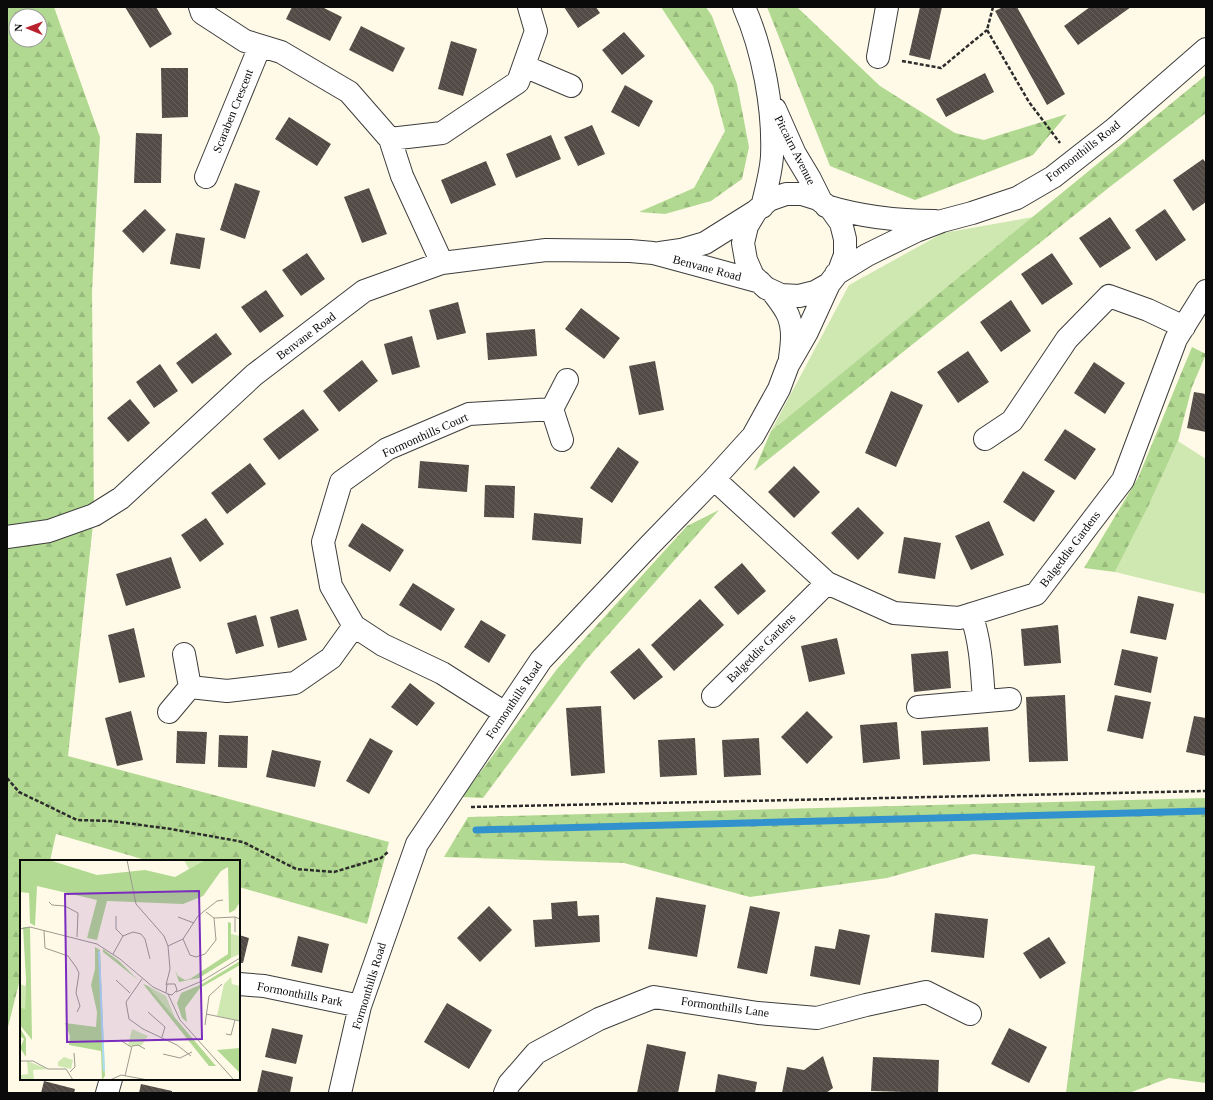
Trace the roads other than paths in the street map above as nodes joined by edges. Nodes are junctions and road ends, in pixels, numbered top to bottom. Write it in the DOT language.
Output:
graph roads {
  1 [pos="200,7"];
  2 [pos="529,7"];
  3 [pos="744,7"];
  4 [pos="887,7"];
  5 [pos="260,46"];
  6 [pos="1206,49"];
  7 [pos="878,56"];
  8 [pos="524,66"];
  9 [pos="570,86"];
  10 [pos="770,99"];
  11 [pos="390,139"];
  12 [pos="206,177"];
  13 [pos="824,203"];
  14 [pos="759,209"];
  15 [pos="942,220"];
  16 [pos="653,254"];
  17 [pos="442,263"];
  18 [pos="832,279"];
  19 [pos="766,286"];
  20 [pos="1206,291"];
  21 [pos="1184,327"];
  22 [pos="788,365"];
  23 [pos="567,380"];
  24 [pos="552,409"];
  25 [pos="985,439"];
  26 [pos="562,440"];
  27 [pos="714,479"];
  28 [pos="7,537"];
  29 [pos="826,582"];
  30 [pos="971,614"];
  31 [pos="354,626"];
  32 [pos="184,654"];
  33 [pos="190,687"];
  34 [pos="713,696"];
  35 [pos="1010,699"];
  36 [pos="984,702"];
  37 [pos="918,708"];
  38 [pos="169,712"];
  39 [pos="505,713"];
  40 [pos="240,984"];
  41 [pos="360,1006"];
  42 [pos="970,1014"];
  43 [pos="111,1080"];
  44 [pos="107,1093"];
  45 [pos="340,1093"];
  46 [pos="505,1093"];
  1 -- 5 [label="street"];
  2 -- 8 [label="street"];
  3 -- 10 [label="street, Pitcairn Avenue"];
  4 -- 7 [label="street"];
  5 -- 11 [label="street"];
  5 -- 12 [label="street, Scaraben Crescent"];
  6 -- 15 [label="street, Formonthills Road"];
  8 -- 9 [label="street"];
  8 -- 11 [label="street"];
  10 -- 13 [label="street, Pitcairn Avenue"];
  10 -- 14 [label="street, Pitcairn Avenue"];
  11 -- 17 [label="street"];
  13 -- 14 [label="street"];
  13 -- 15 [label="street, Formonthills Road"];
  13 -- 18 [label="street"];
  14 -- 16 [label="street, Benvane Road"];
  14 -- 19 [label="street"];
  15 -- 18 [label="street, Formonthills Road"];
  16 -- 17 [label="street, Benvane Road"];
  16 -- 19 [label="street, Benvane Road"];
  17 -- 28 [label="street, Benvane Road"];
  18 -- 19 [label="street"];
  18 -- 22 [label="street, Formonthills Road"];
  19 -- 22 [label="street, Formonthills Road"];
  20 -- 21 [label="street, Balgeddie Gardens"];
  21 -- 25 [label="street"];
  21 -- 30 [label="street, Balgeddie Gardens"];
  22 -- 27 [label="street, Formonthills Road"];
  23 -- 24 [label="street"];
  24 -- 26 [label="street"];
  24 -- 31 [label="street, Formonthills Court"];
  27 -- 29 [label="street, Balgeddie Gardens"];
  27 -- 39 [label="street, Formonthills Road"];
  29 -- 30 [label="street, Balgeddie Gardens"];
  29 -- 34 [label="street, Balgeddie Gardens"];
  30 -- 36 [label="street"];
  31 -- 33 [label="street"];
  31 -- 39 [label="street, Formonthills Court"];
  32 -- 33 [label="street"];
  33 -- 38 [label="street"];
  35 -- 36 [label="street"];
  36 -- 37 [label="street"];
  39 -- 41 [label="street, Formonthills Road"];
  40 -- 41 [label="street, Formonthills Park"];
  41 -- 45 [label="street, Formonthills Road"];
  42 -- 46 [label="street, Formonthills Lane"];
  43 -- 44 [label="street"];
}
